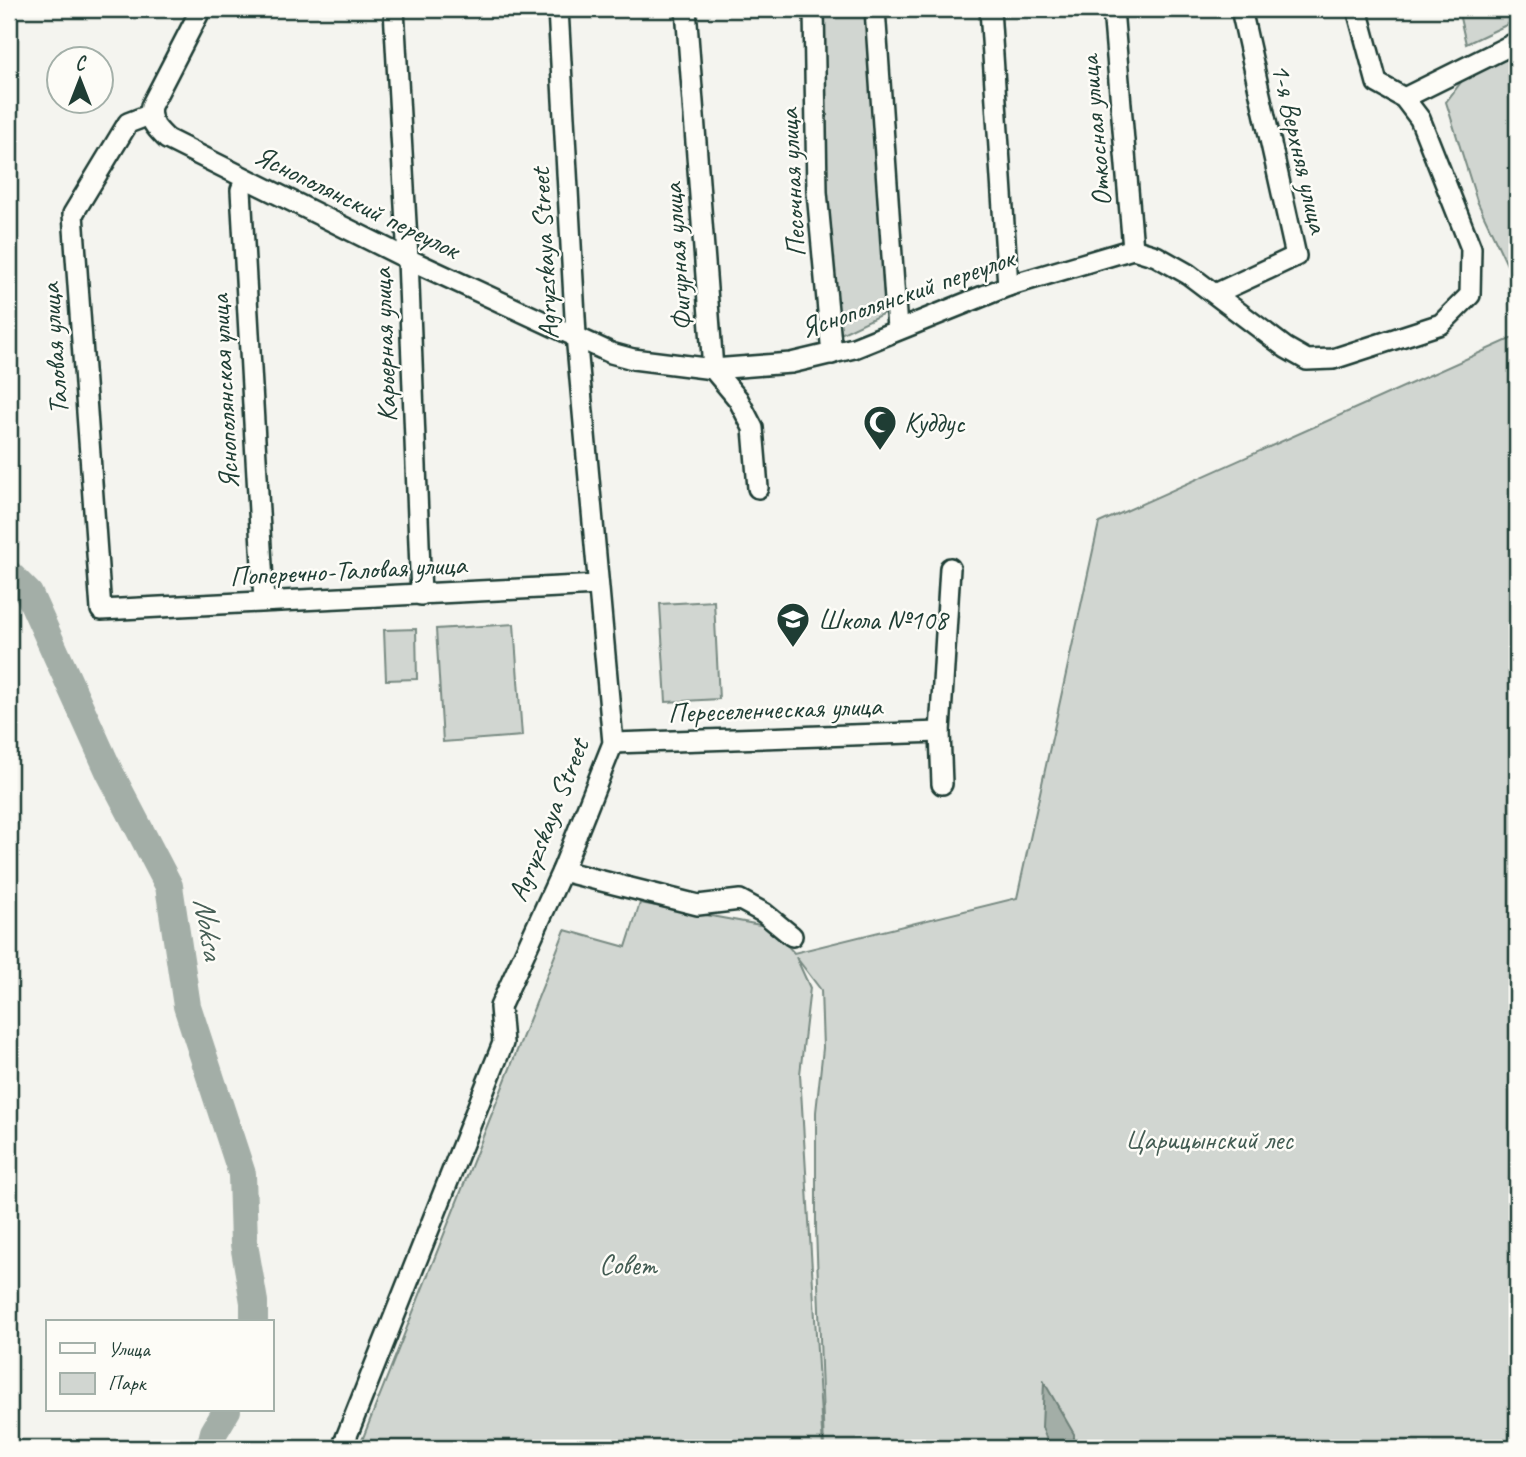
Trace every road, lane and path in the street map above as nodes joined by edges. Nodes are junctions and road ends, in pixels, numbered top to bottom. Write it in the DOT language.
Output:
graph roads {
  1 [pos="201,9"];
  2 [pos="394,9"];
  3 [pos="558,9"];
  4 [pos="686,9"];
  5 [pos="814,9"];
  6 [pos="875,9"];
  7 [pos="990,9"];
  8 [pos="1113,9"];
  9 [pos="1241,9"];
  10 [pos="1357,9"];
  11 [pos="1517,42"];
  12 [pos="1404,98"];
  13 [pos="149,115"];
  14 [pos="246,180"];
  15 [pos="1133,249"];
  16 [pos="408,259"];
  17 [pos="1008,286"];
  18 [pos="1217,293"];
  19 [pos="897,329"];
  20 [pos="576,335"];
  21 [pos="832,354"];
  22 [pos="713,369"];
  23 [pos="758,488"];
  24 [pos="950,568"];
  25 [pos="598,585"];
  26 [pos="421,595"];
  27 [pos="264,601"];
  28 [pos="102,610"];
  29 [pos="940,732"];
  30 [pos="613,743"];
  31 [pos="942,784"];
  32 [pos="562,871"];
  33 [pos="792,936"];
  34 [pos="342,1448"];
  1 -- 13 [label="street"];
  2 -- 16 [label="street, Карьерная улица"];
  3 -- 20 [label="street, Agryzskaya Street"];
  4 -- 22 [label="street, Фигурная улица"];
  5 -- 21 [label="street, Песочная улица"];
  6 -- 19 [label="street"];
  7 -- 17 [label="street"];
  8 -- 15 [label="street, Откосная улица"];
  9 -- 18 [label="street, 1-я Верхняя улица"];
  10 -- 12 [label="street"];
  11 -- 12 [label="street"];
  12 -- 18 [label="street"];
  13 -- 14 [label="street, Яснополянский переулок"];
  13 -- 28 [label="street, Таловая улица"];
  14 -- 16 [label="street, Яснополянский переулок"];
  14 -- 27 [label="street, Яснополянская улица"];
  15 -- 17 [label="street, Яснополянский переулок"];
  15 -- 18 [label="street"];
  16 -- 20 [label="street, Яснополянский переулок"];
  16 -- 26 [label="street, Карьерная улица"];
  17 -- 19 [label="street, Яснополянский переулок"];
  19 -- 21 [label="street, Яснополянский переулок"];
  20 -- 22 [label="street, Яснополянский переулок"];
  20 -- 25 [label="street, Agryzskaya Street"];
  21 -- 22 [label="street, Яснополянский переулок"];
  22 -- 23 [label="street, Фигурная улица"];
  24 -- 29 [label="street"];
  25 -- 26 [label="street, Поперечно-Таловая улица"];
  25 -- 30 [label="street, Agryzskaya Street"];
  26 -- 27 [label="street, Поперечно-Таловая улица"];
  27 -- 28 [label="street, Поперечно-Таловая улица"];
  29 -- 30 [label="street, Переселенческая улица"];
  29 -- 31 [label="street"];
  30 -- 32 [label="street, Agryzskaya Street"];
  32 -- 33 [label="street"];
  32 -- 34 [label="street, Agryzskaya Street"];
}
